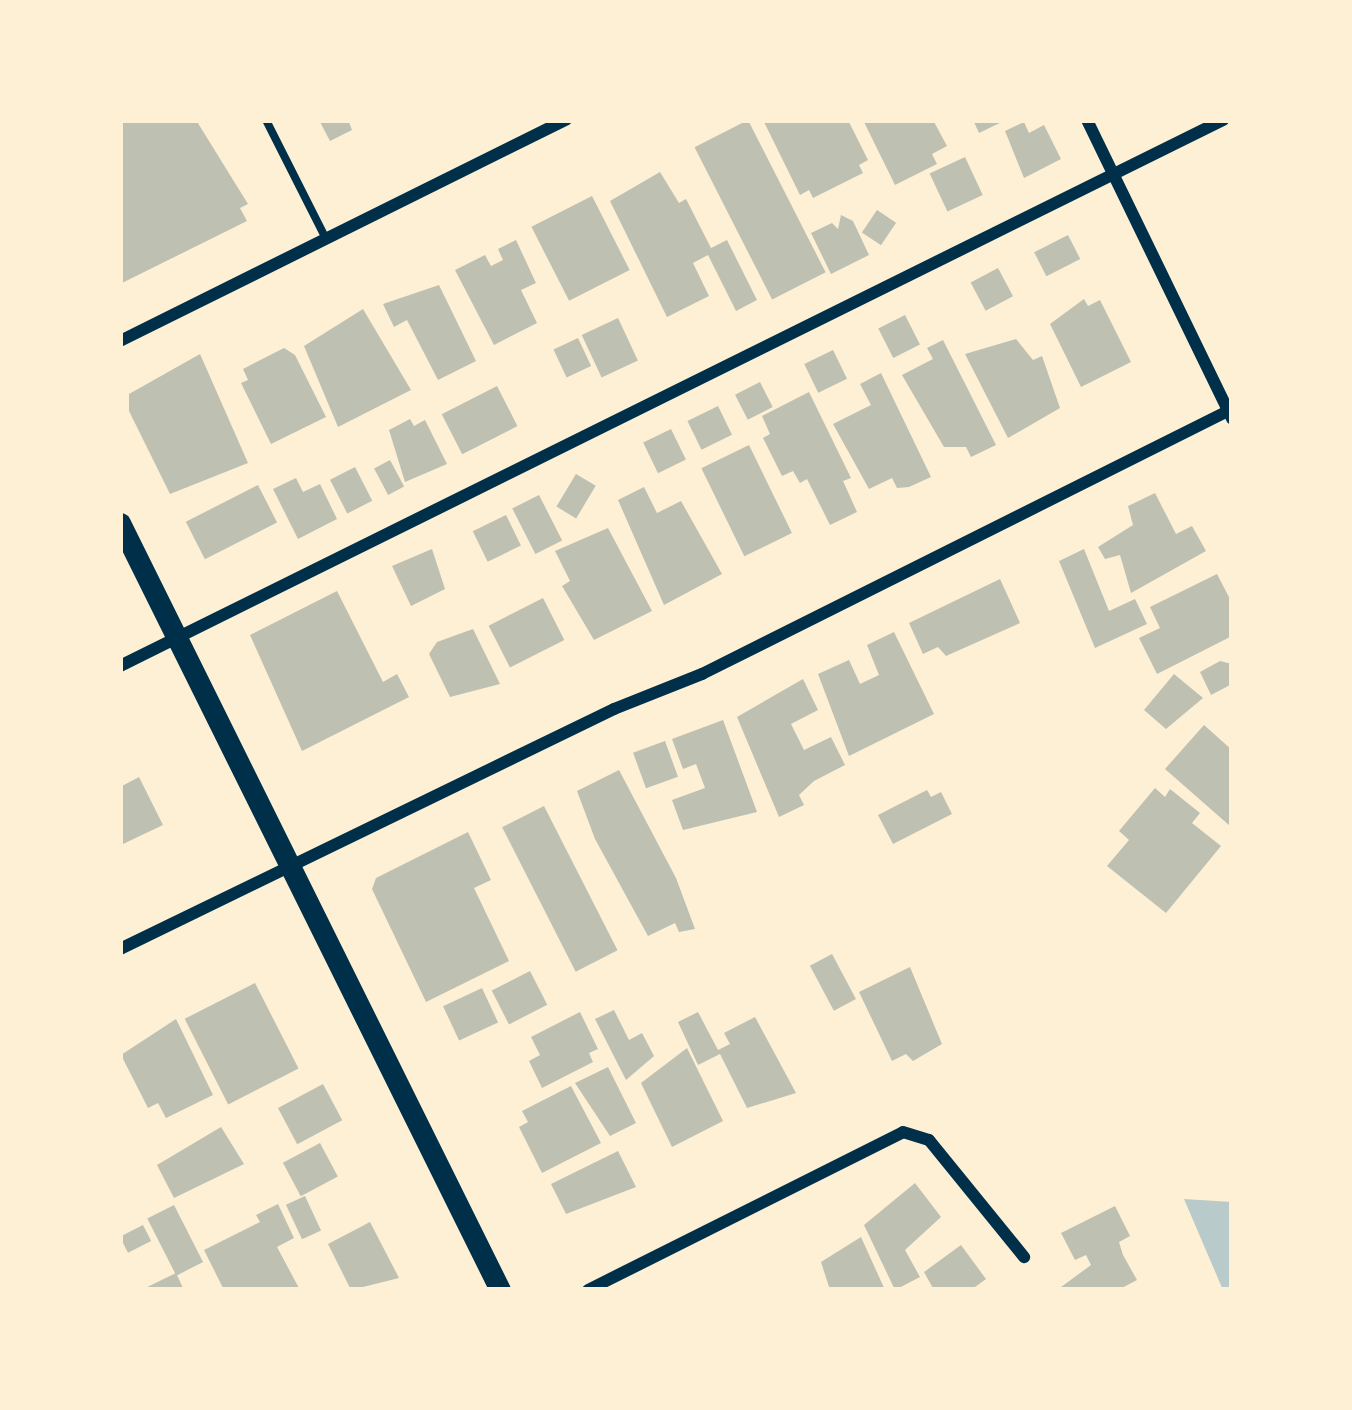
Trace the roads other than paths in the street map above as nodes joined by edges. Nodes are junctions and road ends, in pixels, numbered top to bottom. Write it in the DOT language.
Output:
graph roads {
  1 [pos="266,120"];
  2 [pos="566,120"];
  3 [pos="1087,120"];
  4 [pos="1223,120"];
  5 [pos="1113,175"];
  6 [pos="326,239"];
  7 [pos="120,341"];
  8 [pos="1231,413"];
  9 [pos="120,523"];
  10 [pos="176,637"];
  11 [pos="120,666"];
  12 [pos="290,866"];
  13 [pos="120,950"];
  14 [pos="1024,1257"];
  15 [pos="500,1290"];
  16 [pos="588,1290"];
  1 -- 6 [label="lane"];
  2 -- 6 [label="street"];
  3 -- 5 [label="street"];
  4 -- 5 [label="street"];
  5 -- 8 [label="street"];
  5 -- 10 [label="street"];
  6 -- 7 [label="street"];
  8 -- 12 [label="street"];
  9 -- 10 [label="main road"];
  10 -- 11 [label="street"];
  10 -- 12 [label="main road"];
  12 -- 13 [label="street"];
  12 -- 15 [label="main road"];
  14 -- 16 [label="street"];
}
